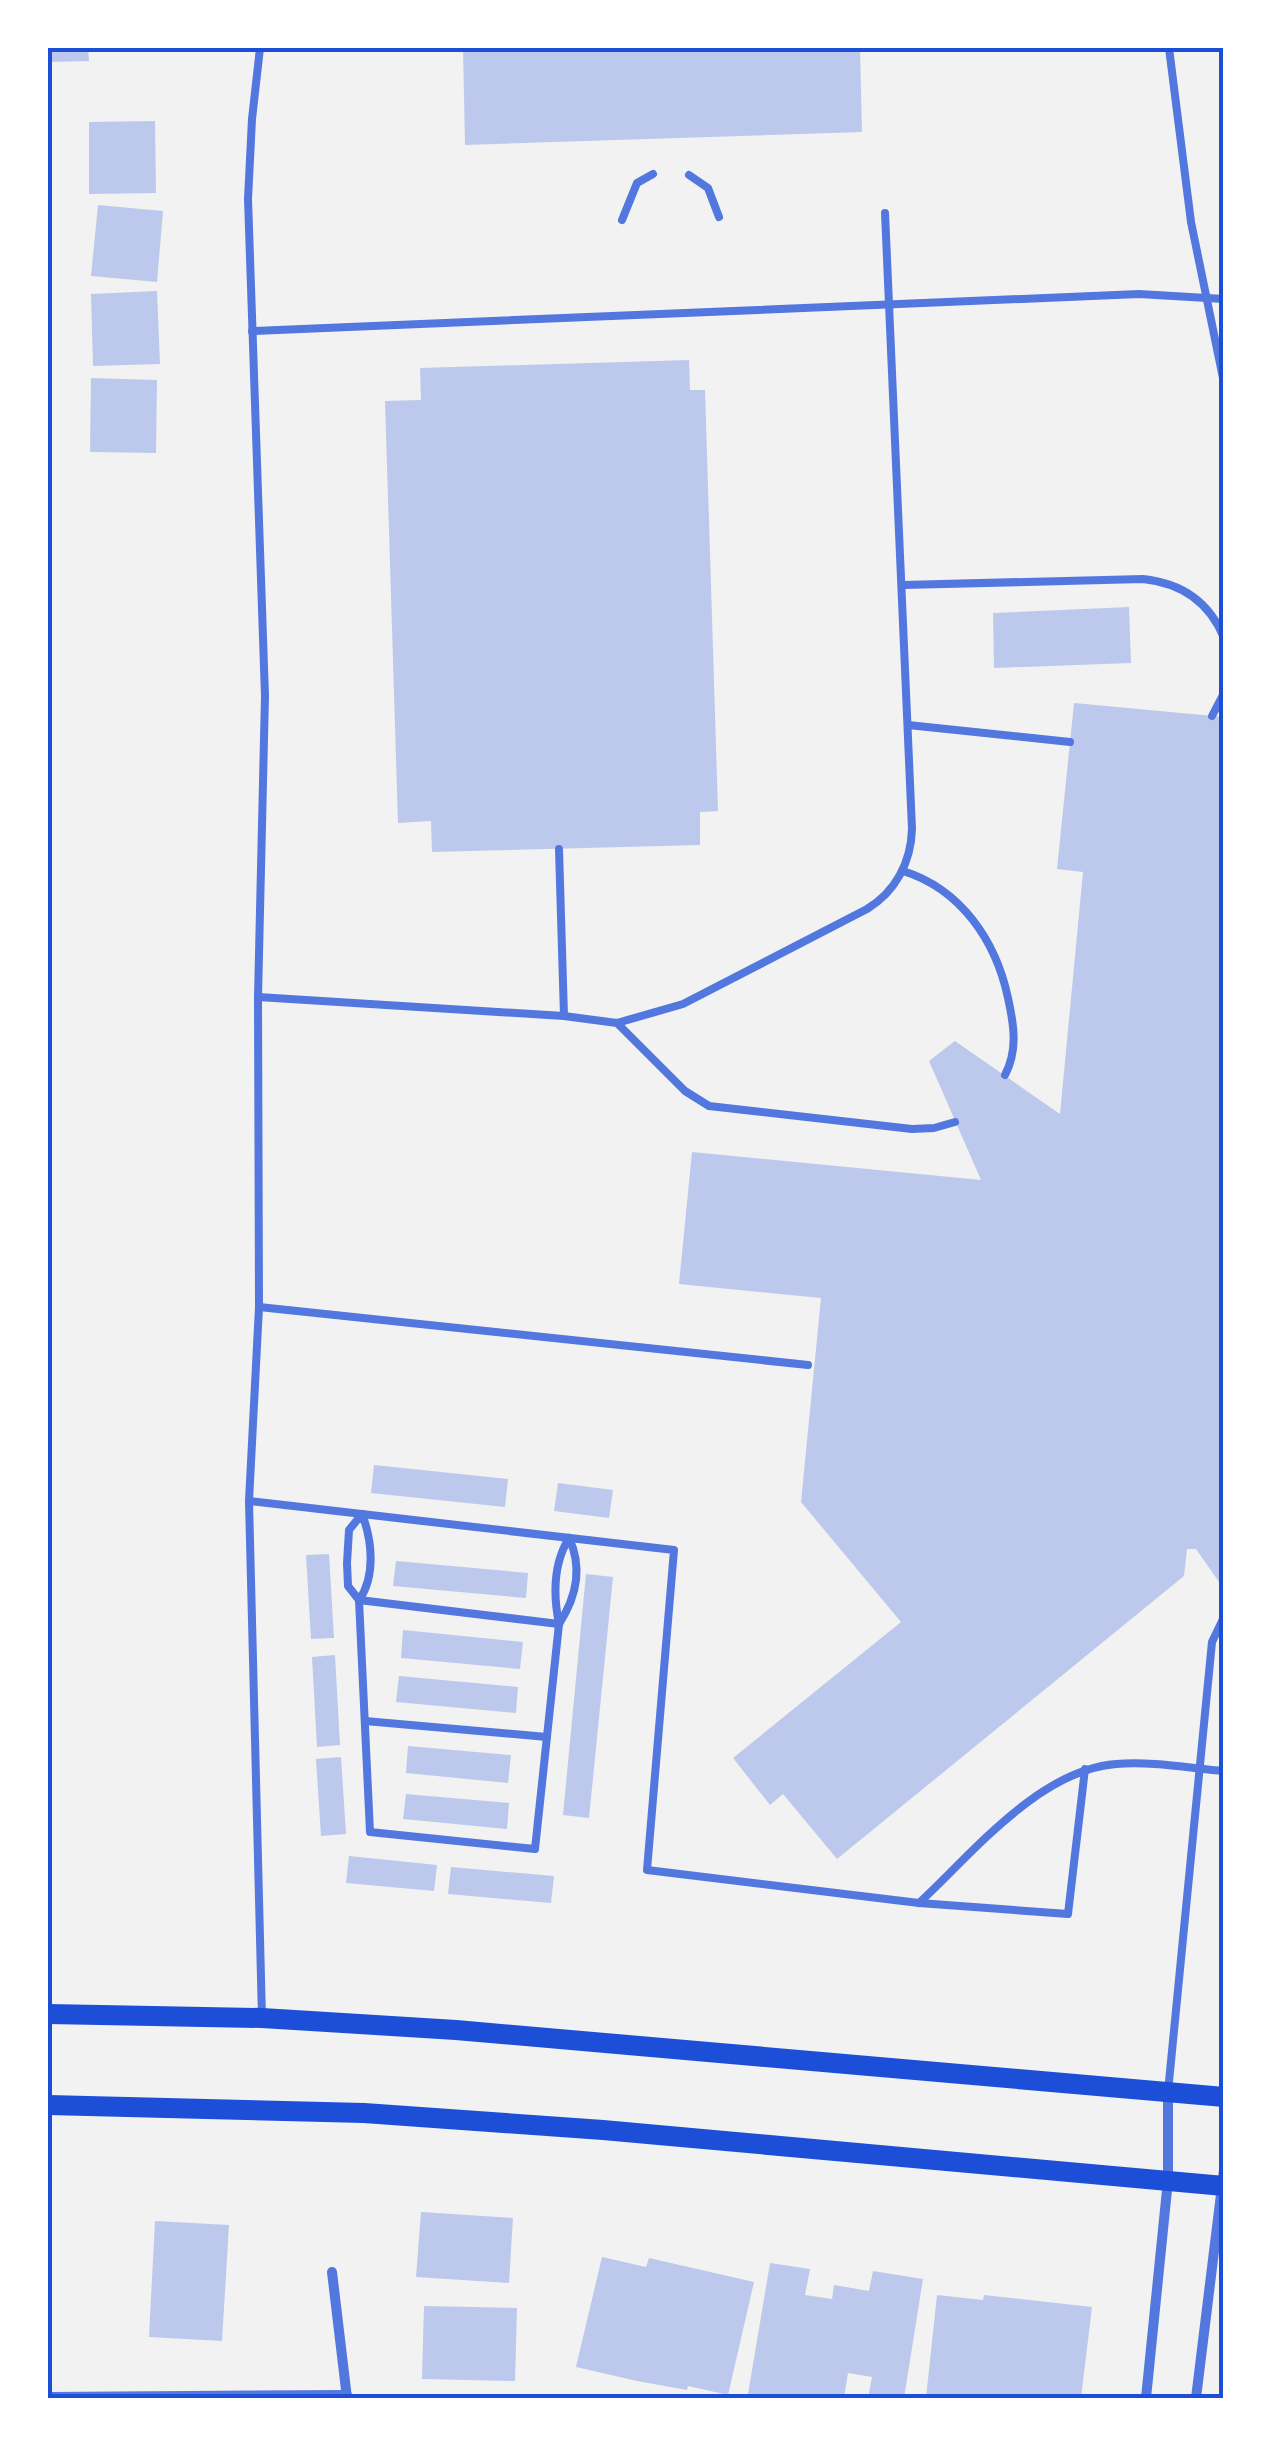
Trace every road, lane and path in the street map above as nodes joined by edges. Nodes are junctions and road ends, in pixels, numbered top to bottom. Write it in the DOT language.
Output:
graph roads {
  1 [pos="260,48"];
  2 [pos="1169,48"];
  3 [pos="653,174"];
  4 [pos="690,175"];
  5 [pos="885,213"];
  6 [pos="719,217"];
  7 [pos="622,220"];
  8 [pos="1208,298"];
  9 [pos="1224,300"];
  10 [pos="891,304"];
  11 [pos="252,331"];
  12 [pos="1224,382"];
  13 [pos="902,585"];
  14 [pos="1224,638"];
  15 [pos="1224,694"];
  16 [pos="1212,716"];
  17 [pos="908,725"];
  18 [pos="1070,742"];
  19 [pos="559,849"];
  20 [pos="903,871"];
  21 [pos="258,997"];
  22 [pos="564,1016"];
  23 [pos="617,1023"];
  24 [pos="1004,1075"];
  25 [pos="955,1122"];
  26 [pos="259,1307"];
  27 [pos="808,1366"];
  28 [pos="249,1501"];
  29 [pos="362,1514"];
  30 [pos="568,1538"];
  31 [pos="359,1600"];
  32 [pos="1224,1617"];
  33 [pos="559,1624"];
  34 [pos="364,1720"];
  35 [pos="547,1737"];
  36 [pos="1085,1769"];
  37 [pos="1198,1769"];
  38 [pos="1224,1772"];
  39 [pos="919,1903"];
  40 [pos="48,2014"];
  41 [pos="262,2018"];
  42 [pos="1168,2092"];
  43 [pos="1224,2098"];
  44 [pos="48,2105"];
  45 [pos="1168,2180"];
  46 [pos="1222,2181"];
  47 [pos="332,2272"];
  48 [pos="48,2397"];
  49 [pos="347,2397"];
  50 [pos="1146,2398"];
  51 [pos="1196,2398"];
  1 -- 11 [label="lane"];
  2 -- 8 [label="lane"];
  3 -- 7 [label="lane"];
  4 -- 6 [label="lane"];
  5 -- 10 [label="lane"];
  8 -- 9 [label="lane"];
  8 -- 10 [label="lane"];
  8 -- 12 [label="lane"];
  10 -- 11 [label="lane"];
  10 -- 13 [label="lane"];
  11 -- 21 [label="lane"];
  13 -- 14 [label="lane"];
  13 -- 17 [label="lane"];
  15 -- 16 [label="lane"];
  17 -- 18 [label="lane"];
  17 -- 20 [label="lane"];
  19 -- 22 [label="lane"];
  20 -- 23 [label="lane"];
  20 -- 24 [label="lane"];
  21 -- 22 [label="lane"];
  21 -- 26 [label="lane"];
  22 -- 23 [label="lane"];
  23 -- 25 [label="lane"];
  26 -- 27 [label="lane"];
  26 -- 28 [label="lane"];
  28 -- 29 [label="lane"];
  28 -- 41 [label="lane"];
  29 -- 30 [label="lane"];
  29 -- 31 [label="lane"];
  29 -- 31 [label="lane"];
  30 -- 33 [label="lane"];
  30 -- 33 [label="lane"];
  30 -- 39 [label="lane"];
  31 -- 33 [label="lane"];
  31 -- 34 [label="lane"];
  32 -- 37 [label="lane"];
  33 -- 35 [label="lane"];
  34 -- 35 [label="lane"];
  34 -- 35 [label="lane"];
  36 -- 37 [label="lane"];
  36 -- 39 [label="lane"];
  36 -- 39 [label="lane"];
  37 -- 38 [label="lane"];
  37 -- 42 [label="lane"];
  40 -- 41 [label="main road"];
  41 -- 42 [label="main road"];
  42 -- 43 [label="main road"];
  42 -- 45 [label="street"];
  44 -- 45 [label="main road"];
  45 -- 46 [label="main road"];
  45 -- 50 [label="street"];
  46 -- 51 [label="street"];
  47 -- 49 [label="street"];
  48 -- 49 [label="street"];
}
